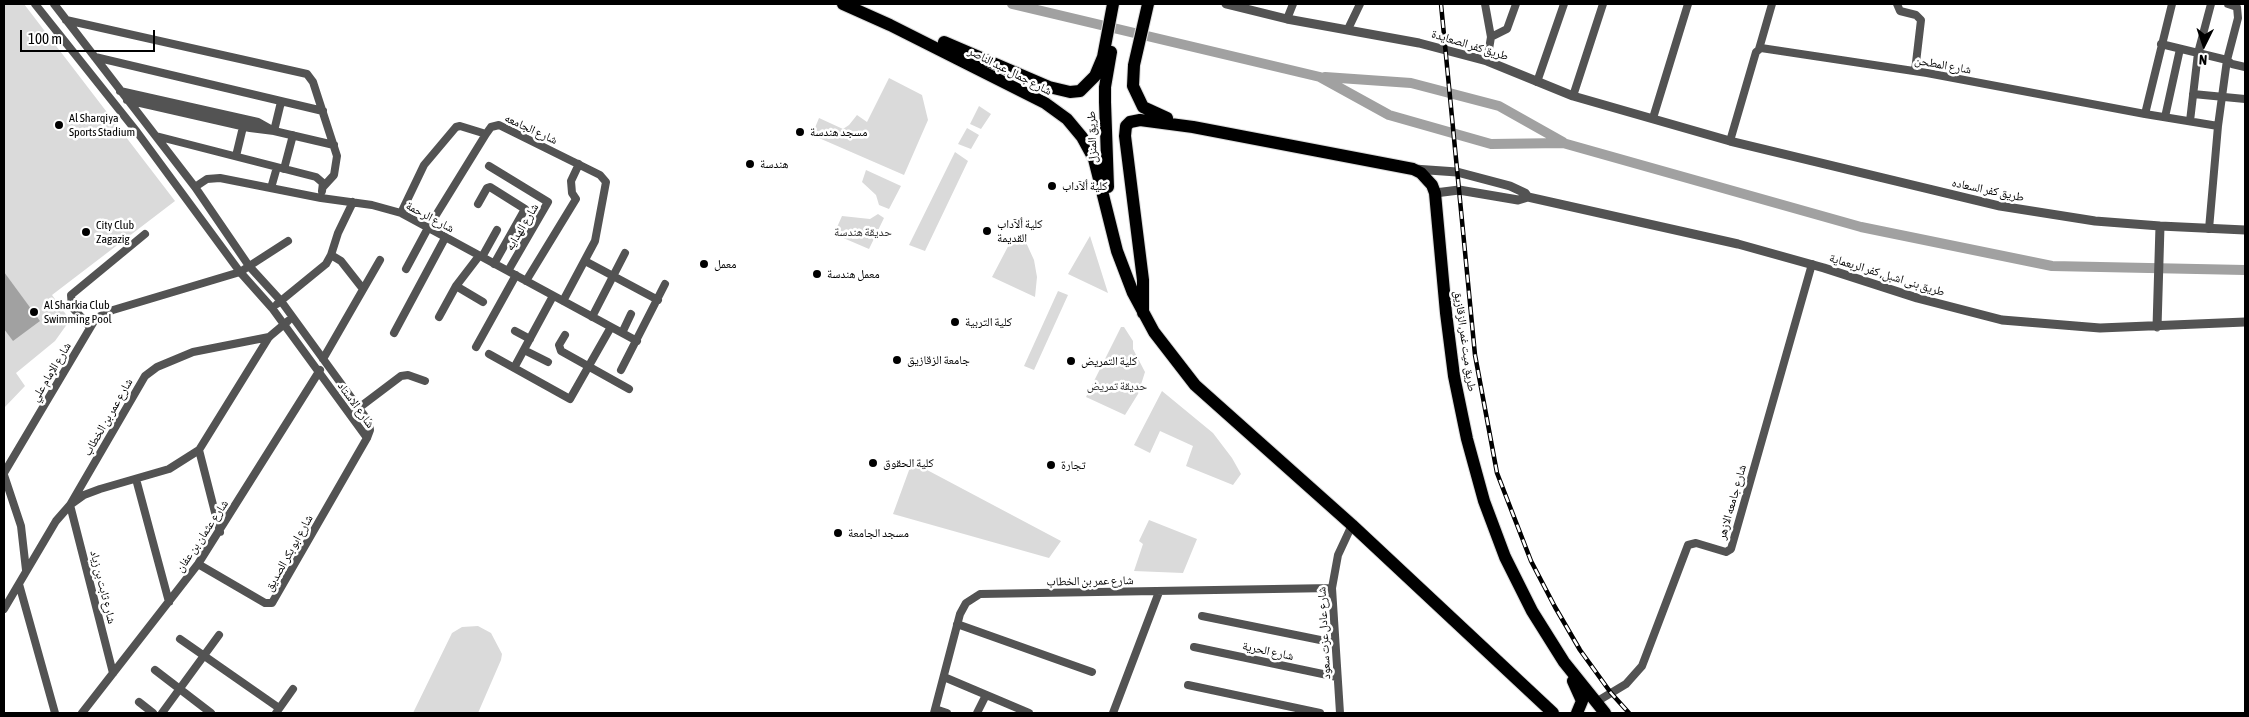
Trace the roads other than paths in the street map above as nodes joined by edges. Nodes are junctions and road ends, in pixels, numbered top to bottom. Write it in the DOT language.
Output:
graph roads {
  1 [pos="35,4"];
  2 [pos="54,4"];
  3 [pos="843,4"];
  4 [pos="1226,4"];
  5 [pos="1294,4"];
  6 [pos="1360,4"];
  7 [pos="1485,4"];
  8 [pos="1516,4"];
  9 [pos="1564,4"];
  10 [pos="1603,4"];
  11 [pos="1688,4"];
  12 [pos="1772,4"];
  13 [pos="1897,4"];
  14 [pos="2172,4"];
  15 [pos="2211,4"];
  16 [pos="2228,4"];
  17 [pos="1117,5"];
  18 [pos="1237,5"];
  19 [pos="1149,6"];
  20 [pos="1287,19"];
  21 [pos="66,20"];
  22 [pos="1348,29"];
  23 [pos="74,31"];
  24 [pos="1491,37"];
  25 [pos="917,38"];
  26 [pos="62,40"];
  27 [pos="2161,44"];
  28 [pos="1759,49"];
  29 [pos="2180,49"];
  30 [pos="2198,53"];
  31 [pos="95,58"];
  32 [pos="1107,58"];
  33 [pos="2227,60"];
  34 [pos="1487,61"];
  35 [pos="2245,67"];
  36 [pos="1914,71"];
  37 [pos="1538,82"];
  38 [pos="120,91"];
  39 [pos="2193,94"];
  40 [pos="1573,96"];
  41 [pos="2223,97"];
  42 [pos="2245,99"];
  43 [pos="127,100"];
  44 [pos="281,102"];
  45 [pos="323,111"];
  46 [pos="2145,114"];
  47 [pos="2165,117"];
  48 [pos="1653,118"];
  49 [pos="2190,121"];
  50 [pos="147,124"];
  51 [pos="2218,126"];
  52 [pos="243,127"];
  53 [pos="1193,127"];
  54 [pos="274,131"];
  55 [pos="137,132"];
  56 [pos="486,134"];
  57 [pos="293,135"];
  58 [pos="156,136"];
  59 [pos="1730,140"];
  60 [pos="334,145"];
  61 [pos="236,156"];
  62 [pos="579,164"];
  63 [pos="489,166"];
  64 [pos="280,168"];
  65 [pos="1413,168"];
  66 [pos="195,187"];
  67 [pos="323,187"];
  68 [pos="271,188"];
  69 [pos="1435,193"];
  70 [pos="1528,197"];
  71 [pos="321,198"];
  72 [pos="353,202"];
  73 [pos="478,204"];
  74 [pos="401,213"];
  75 [pos="1109,214"];
  76 [pos="2160,226"];
  77 [pos="428,228"];
  78 [pos="2209,229"];
  79 [pos="497,230"];
  80 [pos="2245,230"];
  81 [pos="145,234"];
  82 [pos="445,238"];
  83 [pos="288,241"];
  84 [pos="625,253"];
  85 [pos="331,255"];
  86 [pos="480,257"];
  87 [pos="380,260"];
  88 [pos="585,261"];
  89 [pos="494,264"];
  90 [pos="1812,264"];
  91 [pos="249,266"];
  92 [pos="406,269"];
  93 [pos="240,272"];
  94 [pos="512,273"];
  95 [pos="614,276"];
  96 [pos="526,281"];
  97 [pos="666,284"];
  98 [pos="456,286"];
  99 [pos="363,289"];
  100 [pos="553,296"];
  101 [pos="658,300"];
  102 [pos="281,301"];
  103 [pos="563,301"];
  104 [pos="483,302"];
  105 [pos="272,308"];
  106 [pos="1143,313"];
  107 [pos="631,314"];
  108 [pos="293,317"];
  109 [pos="592,317"];
  110 [pos="439,318"];
  111 [pos="2245,322"];
  112 [pos="284,324"];
  113 [pos="90,327"];
  114 [pos="611,327"];
  115 [pos="2157,327"];
  116 [pos="515,331"];
  117 [pos="622,333"];
  118 [pos="394,334"];
  119 [pos="565,335"];
  120 [pos="269,337"];
  121 [pos="530,339"];
  122 [pos="637,340"];
  123 [pos="476,347"];
  124 [pos="524,350"];
  125 [pos="489,354"];
  126 [pos="324,360"];
  127 [pos="548,362"];
  128 [pos="589,366"];
  129 [pos="514,368"];
  130 [pos="621,370"];
  131 [pos="319,372"];
  132 [pos="425,381"];
  133 [pos="629,389"];
  134 [pos="360,407"];
  135 [pos="350,414"];
  136 [pos="367,438"];
  137 [pos="199,450"];
  138 [pos="4,474"];
  139 [pos="136,479"];
  140 [pos="6,490"];
  141 [pos="70,505"];
  142 [pos="1352,525"];
  143 [pos="220,532"];
  144 [pos="198,564"];
  145 [pos="26,570"];
  146 [pos="19,584"];
  147 [pos="1332,588"];
  148 [pos="1159,592"];
  149 [pos="169,602"];
  150 [pos="4,609"];
  151 [pos="1202,616"];
  152 [pos="957,624"];
  153 [pos="219,635"];
  154 [pos="180,639"];
  155 [pos="1335,643"];
  156 [pos="1194,647"];
  157 [pos="204,656"];
  158 [pos="1564,662"];
  159 [pos="155,670"];
  160 [pos="1092,672"];
  161 [pos="113,674"];
  162 [pos="944,677"];
  163 [pos="1337,677"];
  164 [pos="1188,686"];
  165 [pos="180,689"];
  166 [pos="293,689"];
  167 [pos="986,695"];
  168 [pos="139,702"];
  169 [pos="1596,702"];
  170 [pos="278,711"];
  171 [pos="935,711"];
  172 [pos="55,713"];
  173 [pos="84,713"];
  174 [pos="153,713"];
  175 [pos="162,713"];
  176 [pos="211,713"];
  177 [pos="947,713"];
  178 [pos="977,713"];
  179 [pos="1029,713"];
  180 [pos="1113,713"];
  181 [pos="1320,713"];
  182 [pos="1340,713"];
  183 [pos="1553,713"];
  184 [pos="1577,713"];
  185 [pos="1606,713"];
  1 -- 26 [label="street, شارع الاستاد"];
  2 -- 21 [label="street, شارع الاستاد"];
  3 -- 25 [label="highway, شارع جمال عبد الناصر"];
  4 -- 18 [label="street, طريق كفر الصعايدة"];
  5 -- 20 [label="street"];
  6 -- 22 [label="street"];
  7 -- 24 [label="street"];
  8 -- 24 [label="street"];
  9 -- 37 [label="street"];
  10 -- 40 [label="street"];
  11 -- 48 [label="street"];
  12 -- 28 [label="street"];
  13 -- 36 [label="street"];
  14 -- 27 [label="street"];
  15 -- 30 [label="street"];
  16 -- 33 [label="street"];
  17 -- 32 [label="highway"];
  18 -- 20 [label="street, طريق كفر الصعايدة"];
  19 -- 53 [label="highway"];
  20 -- 22 [label="street, طريق كفر الصعايدة"];
  21 -- 23 [label="street, شارع الاستاد"];
  21 -- 45 [label="street"];
  22 -- 34 [label="street, طريق كفر الصعايدة"];
  23 -- 26 [label="street"];
  23 -- 31 [label="street, شارع الاستاد"];
  24 -- 34 [label="street"];
  25 -- 32 [label="highway"];
  25 -- 75 [label="highway, شارع جمال عبد الناصر"];
  26 -- 55 [label="street, شارع الاستاد"];
  27 -- 29 [label="street"];
  27 -- 46 [label="street"];
  28 -- 36 [label="street, شارع المطحن"];
  28 -- 59 [label="street"];
  29 -- 30 [label="street"];
  29 -- 47 [label="street"];
  30 -- 33 [label="street"];
  30 -- 39 [label="street"];
  31 -- 38 [label="street, شارع الاستاد"];
  31 -- 44 [label="street"];
  32 -- 75 [label="highway, طريق المنزل"];
  33 -- 35 [label="street"];
  33 -- 41 [label="street"];
  34 -- 37 [label="street, طريق كفر الصعايدة"];
  36 -- 46 [label="street, شارع المطحن"];
  37 -- 40 [label="street, طريق كفر الصعايدة"];
  38 -- 43 [label="street, شارع الاستاد"];
  38 -- 54 [label="street"];
  39 -- 41 [label="street"];
  39 -- 49 [label="street"];
  40 -- 48 [label="street, طريق كفر الصعايدة"];
  41 -- 42 [label="street"];
  41 -- 51 [label="street"];
  43 -- 50 [label="street, شارع الاستاد"];
  43 -- 52 [label="street"];
  44 -- 45 [label="street"];
  44 -- 54 [label="street"];
  45 -- 60 [label="street"];
  46 -- 47 [label="street, شارع المطحن"];
  47 -- 49 [label="street, شارع المطحن"];
  48 -- 59 [label="street, طريق كفر الصعايدة"];
  49 -- 51 [label="street, شارع المطحن"];
  50 -- 55 [label="street"];
  50 -- 58 [label="street, شارع الاستاد"];
  51 -- 78 [label="street"];
  52 -- 54 [label="street"];
  52 -- 61 [label="street"];
  53 -- 65 [label="highway"];
  53 -- 106 [label="highway"];
  54 -- 57 [label="street"];
  55 -- 93 [label="street, شارع الاستاد"];
  56 -- 62 [label="street, شارع الجامعه"];
  56 -- 74 [label="street"];
  56 -- 77 [label="street"];
  57 -- 60 [label="street"];
  57 -- 64 [label="street"];
  58 -- 61 [label="street"];
  58 -- 66 [label="street, شارع الاستاد"];
  59 -- 76 [label="street, طريق كفر السعاده"];
  60 -- 67 [label="street"];
  61 -- 64 [label="street"];
  62 -- 88 [label="street, شارع الجامعه"];
  62 -- 96 [label="street"];
  63 -- 94 [label="street, شارع الهدايه"];
  64 -- 67 [label="street"];
  64 -- 68 [label="street"];
  65 -- 69 [label="highway"];
  65 -- 70 [label="street"];
  66 -- 68 [label="street, شارع الرحمة"];
  66 -- 91 [label="street, شارع الاستاد"];
  67 -- 71 [label="street"];
  68 -- 71 [label="street, شارع الرحمة"];
  69 -- 70 [label="street"];
  69 -- 158 [label="highway, طريق ميت غمر, الزقازيق"];
  70 -- 90 [label="street, طريق بنى اشبل, كفر الربعماية"];
  71 -- 72 [label="street, شارع الرحمة"];
  72 -- 74 [label="street, شارع الرحمة"];
  72 -- 85 [label="street"];
  73 -- 89 [label="street"];
  74 -- 77 [label="street, شارع الرحمة"];
  75 -- 106 [label="highway"];
  76 -- 78 [label="street, طريق كفر السعاده"];
  76 -- 115 [label="street"];
  77 -- 82 [label="street, شارع الرحمة"];
  77 -- 92 [label="street"];
  78 -- 80 [label="street, طريق كفر السعاده"];
  79 -- 86 [label="street"];
  81 -- 113 [label="street"];
  82 -- 86 [label="street, شارع الرحمة"];
  82 -- 118 [label="street"];
  83 -- 91 [label="street, شارع الإمام علي"];
  84 -- 95 [label="street"];
  85 -- 99 [label="street"];
  85 -- 102 [label="street"];
  86 -- 89 [label="street, شارع الرحمة"];
  86 -- 98 [label="street"];
  87 -- 99 [label="street, شارع عثمان بن عفان"];
  88 -- 95 [label="street"];
  88 -- 103 [label="street"];
  89 -- 94 [label="street, شارع الرحمة"];
  90 -- 115 [label="street, طريق بنى اشبل, كفر الربعماية"];
  90 -- 169 [label="street, شارع جامعه الازهر"];
  91 -- 93 [label="street, شارع الإمام علي"];
  91 -- 102 [label="street, شارع الاستاد"];
  93 -- 105 [label="street, شارع الاستاد"];
  93 -- 113 [label="street, شارع الإمام علي"];
  94 -- 96 [label="street, شارع الرحمة"];
  94 -- 123 [label="street"];
  95 -- 101 [label="street"];
  95 -- 109 [label="street"];
  96 -- 100 [label="street, شارع الرحمة"];
  97 -- 101 [label="street"];
  98 -- 104 [label="street"];
  98 -- 110 [label="street"];
  99 -- 126 [label="street, شارع عثمان بن عفان"];
  100 -- 103 [label="street, شارع الرحمة"];
  100 -- 121 [label="street"];
  101 -- 122 [label="street"];
  102 -- 105 [label="street"];
  102 -- 108 [label="street, شارع الاستاد"];
  103 -- 109 [label="street, شارع الرحمة"];
  105 -- 112 [label="street, شارع الاستاد"];
  106 -- 142 [label="highway"];
  107 -- 117 [label="street"];
  108 -- 112 [label="street, شارع عمر بن الخطاب"];
  108 -- 126 [label="street, شارع الاستاد"];
  109 -- 114 [label="street, شارع الرحمة"];
  111 -- 115 [label="street, طريق بنى اشبل, كفر الربعماية"];
  112 -- 120 [label="street, شارع عمر بن الخطاب"];
  112 -- 131 [label="street, شارع الاستاد"];
  113 -- 138 [label="street, شارع الإمام علي"];
  114 -- 117 [label="street, شارع الرحمة"];
  114 -- 128 [label="street"];
  116 -- 121 [label="street"];
  117 -- 122 [label="street, شارع الرحمة"];
  119 -- 128 [label="street"];
  120 -- 137 [label="street, شارع عمر بن الخطاب"];
  120 -- 141 [label="street, شارع عمر بن الخطاب"];
  121 -- 124 [label="street"];
  122 -- 130 [label="street"];
  124 -- 127 [label="street"];
  124 -- 129 [label="street"];
  125 -- 129 [label="street"];
  126 -- 131 [label="street, شارع عثمان بن عفان"];
  126 -- 134 [label="street, شارع الاستاد"];
  128 -- 129 [label="street"];
  128 -- 133 [label="street"];
  131 -- 135 [label="street, شارع الاستاد"];
  131 -- 143 [label="street, شارع عثمان بن عفان"];
  132 -- 134 [label="street"];
  134 -- 135 [label="street"];
  134 -- 136 [label="street, شارع الاستاد"];
  135 -- 136 [label="street, شارع الاستاد"];
  136 -- 144 [label="street, شارع ابو بكر الصديق"];
  137 -- 139 [label="street, شارع عمر بن الخطاب"];
  137 -- 143 [label="street"];
  138 -- 140 [label="street"];
  139 -- 141 [label="street, شارع عمر بن الخطاب"];
  139 -- 149 [label="street"];
  140 -- 145 [label="street"];
  141 -- 145 [label="street, شارع عمر بن الخطاب"];
  141 -- 161 [label="street, شارع ثابت بن زياد"];
  142 -- 147 [label="street, شارع عادل عزت سعود"];
  142 -- 183 [label="highway"];
  143 -- 144 [label="street, شارع عثمان بن عفان"];
  144 -- 149 [label="street, شارع عثمان بن عفان"];
  145 -- 146 [label="street, شارع عمر بن الخطاب"];
  146 -- 150 [label="street, شارع عمر بن الخطاب"];
  146 -- 172 [label="street"];
  147 -- 148 [label="street, شارع عمر بن الخطاب"];
  147 -- 155 [label="street, شارع عادل عزت سعود"];
  148 -- 152 [label="street, شارع عمر بن الخطاب"];
  148 -- 180 [label="street"];
  149 -- 161 [label="street, شارع عثمان بن عفان"];
  151 -- 155 [label="street"];
  152 -- 160 [label="street"];
  152 -- 162 [label="street, شارع عمر بن الخطاب"];
  153 -- 157 [label="street"];
  154 -- 157 [label="street"];
  155 -- 163 [label="street, شارع عادل عزت سعود"];
  156 -- 163 [label="street, شارع الحرية"];
  157 -- 165 [label="street"];
  157 -- 170 [label="street"];
  158 -- 169 [label="highway, طريق ميت غمر, الزقازيق"];
  158 -- 184 [label="highway"];
  159 -- 165 [label="street"];
  161 -- 173 [label="street, شارع عثمان بن عفان"];
  162 -- 167 [label="street"];
  162 -- 171 [label="street, شارع عمر بن الخطاب"];
  163 -- 182 [label="street, شارع عادل عزت سعود"];
  164 -- 181 [label="street"];
  165 -- 175 [label="street"];
  165 -- 176 [label="street"];
  166 -- 170 [label="street"];
  167 -- 178 [label="street"];
  167 -- 179 [label="street"];
  168 -- 174 [label="street"];
  169 -- 185 [label="highway, طريق ميت غمر, الزقازيق"];
  171 -- 177 [label="street"];
}
